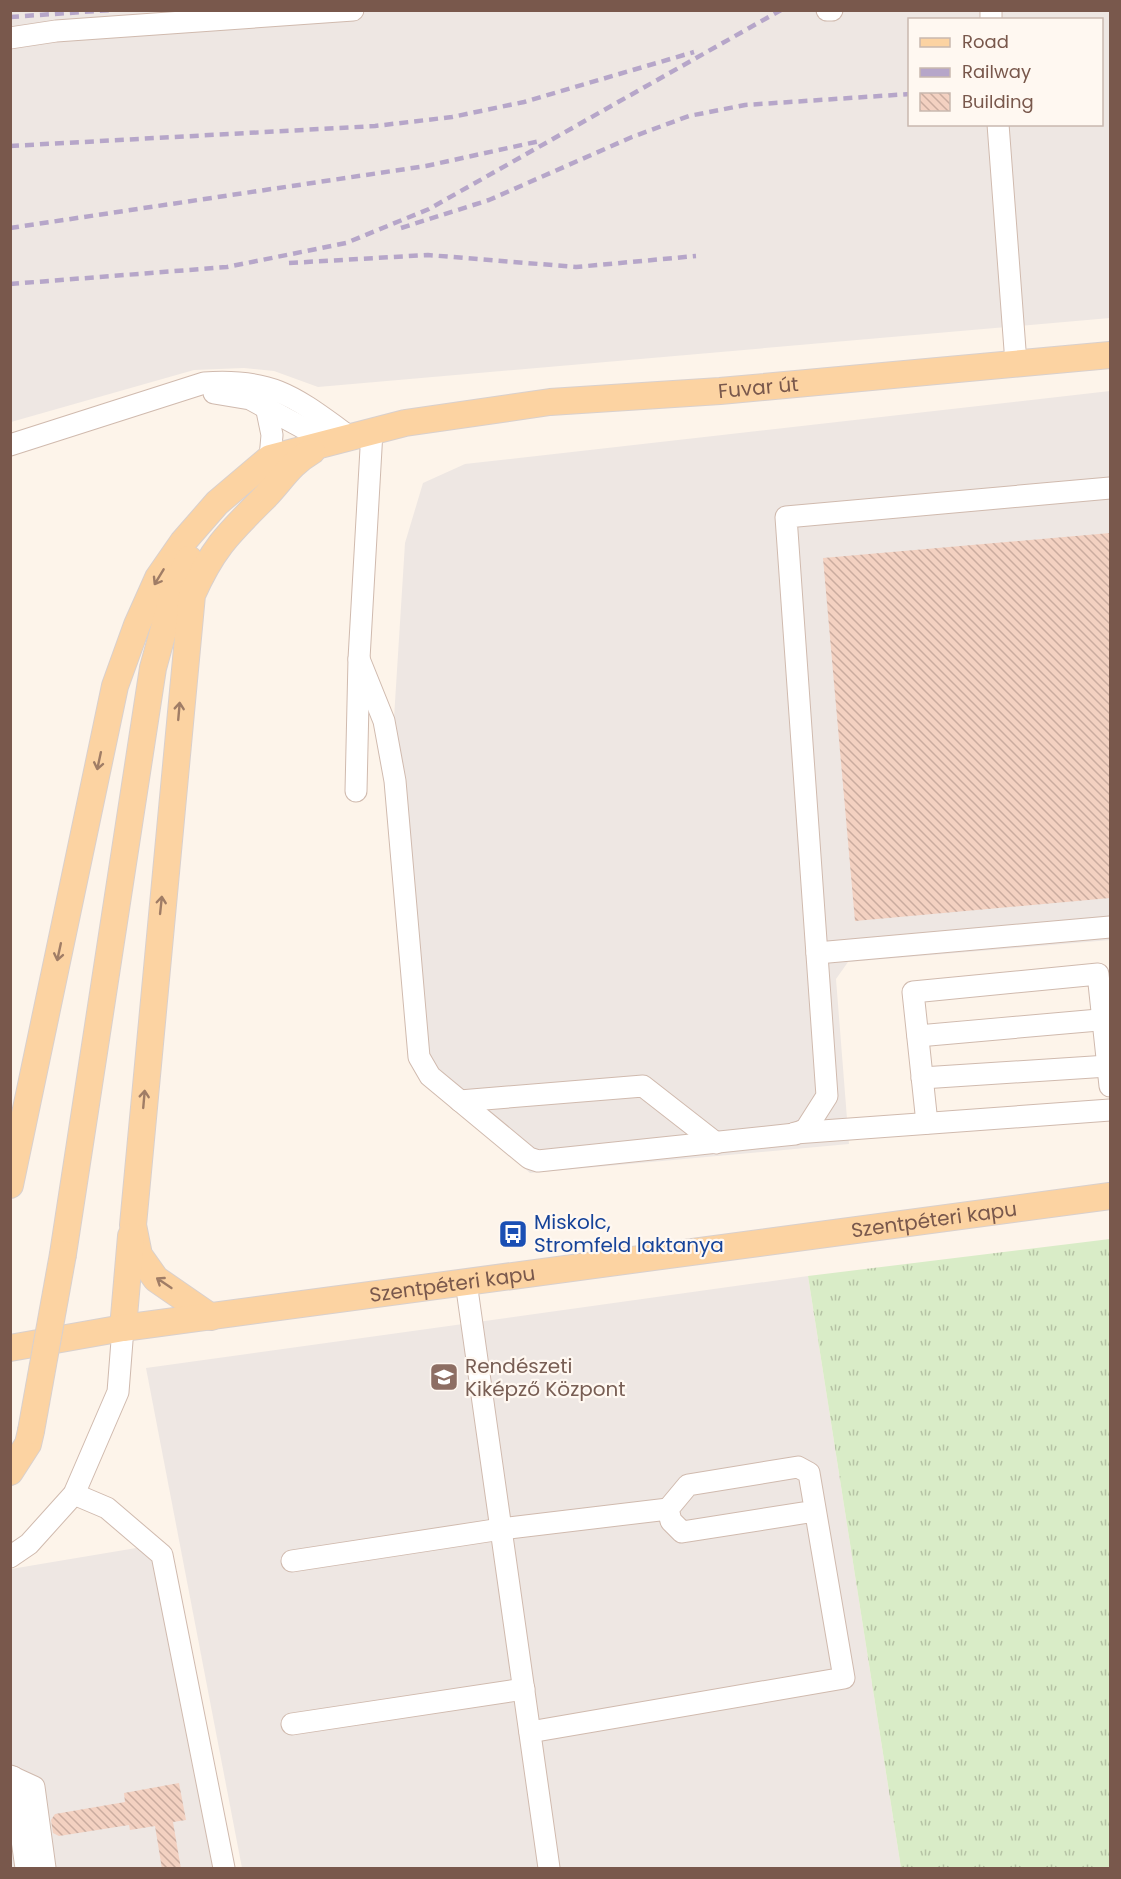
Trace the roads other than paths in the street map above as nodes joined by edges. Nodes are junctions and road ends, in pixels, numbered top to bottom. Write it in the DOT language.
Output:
graph roads {
  1 [pos="353,10"];
  2 [pos="827,10"];
  3 [pos="832,10"];
  4 [pos="10,38"];
  5 [pos="998,126"];
  6 [pos="1110,355"];
  7 [pos="1016,363"];
  8 [pos="175,393"];
  9 [pos="266,406"];
  10 [pos="350,436"];
  11 [pos="10,445"];
  12 [pos="270,458"];
  13 [pos="1110,488"];
  14 [pos="359,659"];
  15 [pos="356,791"];
  16 [pos="1110,927"];
  17 [pos="817,953"];
  18 [pos="1107,1019"];
  19 [pos="918,1036"];
  20 [pos="1109,1076"];
  21 [pos="922,1078"];
  22 [pos="460,1101"];
  23 [pos="1110,1110"];
  24 [pos="927,1124"];
  25 [pos="795,1134"];
  26 [pos="716,1143"];
  27 [pos="10,1185"];
  28 [pos="1110,1196"];
  29 [pos="133,1225"];
  30 [pos="466,1282"];
  31 [pos="211,1317"];
  32 [pos="123,1328"];
  33 [pos="10,1348"];
  34 [pos="10,1472"];
  35 [pos="74,1494"];
  36 [pos="668,1509"];
  37 [pos="815,1511"];
  38 [pos="501,1529"];
  39 [pos="10,1557"];
  40 [pos="292,1561"];
  41 [pos="524,1689"];
  42 [pos="292,1724"];
  43 [pos="530,1731"];
  44 [pos="12,1777"];
  45 [pos="26,1869"];
  46 [pos="45,1869"];
  47 [pos="225,1869"];
  48 [pos="549,1869"];
  1 -- 4 [label="street"];
  2 -- 3 [label="street"];
  5 -- 7 [label="street"];
  6 -- 7 [label="main road, Fuvar út"];
  7 -- 10 [label="main road, Fuvar út"];
  8 -- 9 [label="street"];
  8 -- 10 [label="street"];
  8 -- 11 [label="street"];
  9 -- 10 [label="street"];
  9 -- 12 [label="street"];
  10 -- 12 [label="main road"];
  10 -- 14 [label="street"];
  29 -- 10 [label="main road, one-way"];
  10 -- 34 [label="main road, bridge"];
  12 -- 27 [label="main road, one-way"];
  13 -- 17 [label="street"];
  14 -- 15 [label="street"];
  14 -- 22 [label="street"];
  16 -- 17 [label="street"];
  17 -- 25 [label="street"];
  18 -- 19 [label="street"];
  18 -- 19 [label="street"];
  18 -- 20 [label="street"];
  19 -- 21 [label="street"];
  20 -- 21 [label="street"];
  21 -- 24 [label="street"];
  22 -- 26 [label="street"];
  22 -- 26 [label="street"];
  23 -- 24 [label="street"];
  24 -- 25 [label="street"];
  25 -- 26 [label="street"];
  28 -- 30 [label="main road, Szentpéteri kapu"];
  31 -- 29 [label="main road, one-way"];
  29 -- 32 [label="main road"];
  30 -- 31 [label="main road, Szentpéteri kapu"];
  30 -- 38 [label="street"];
  31 -- 32 [label="main road, Szentpéteri kapu"];
  32 -- 33 [label="main road, Szentpéteri kapu"];
  32 -- 35 [label="street"];
  35 -- 39 [label="street"];
  35 -- 47 [label="street"];
  36 -- 37 [label="street"];
  36 -- 37 [label="street"];
  36 -- 38 [label="street"];
  37 -- 43 [label="street"];
  38 -- 40 [label="street"];
  38 -- 41 [label="street"];
  41 -- 42 [label="street"];
  41 -- 43 [label="street"];
  43 -- 48 [label="street"];
  44 -- 45 [label="street"];
  44 -- 46 [label="street"];
}
